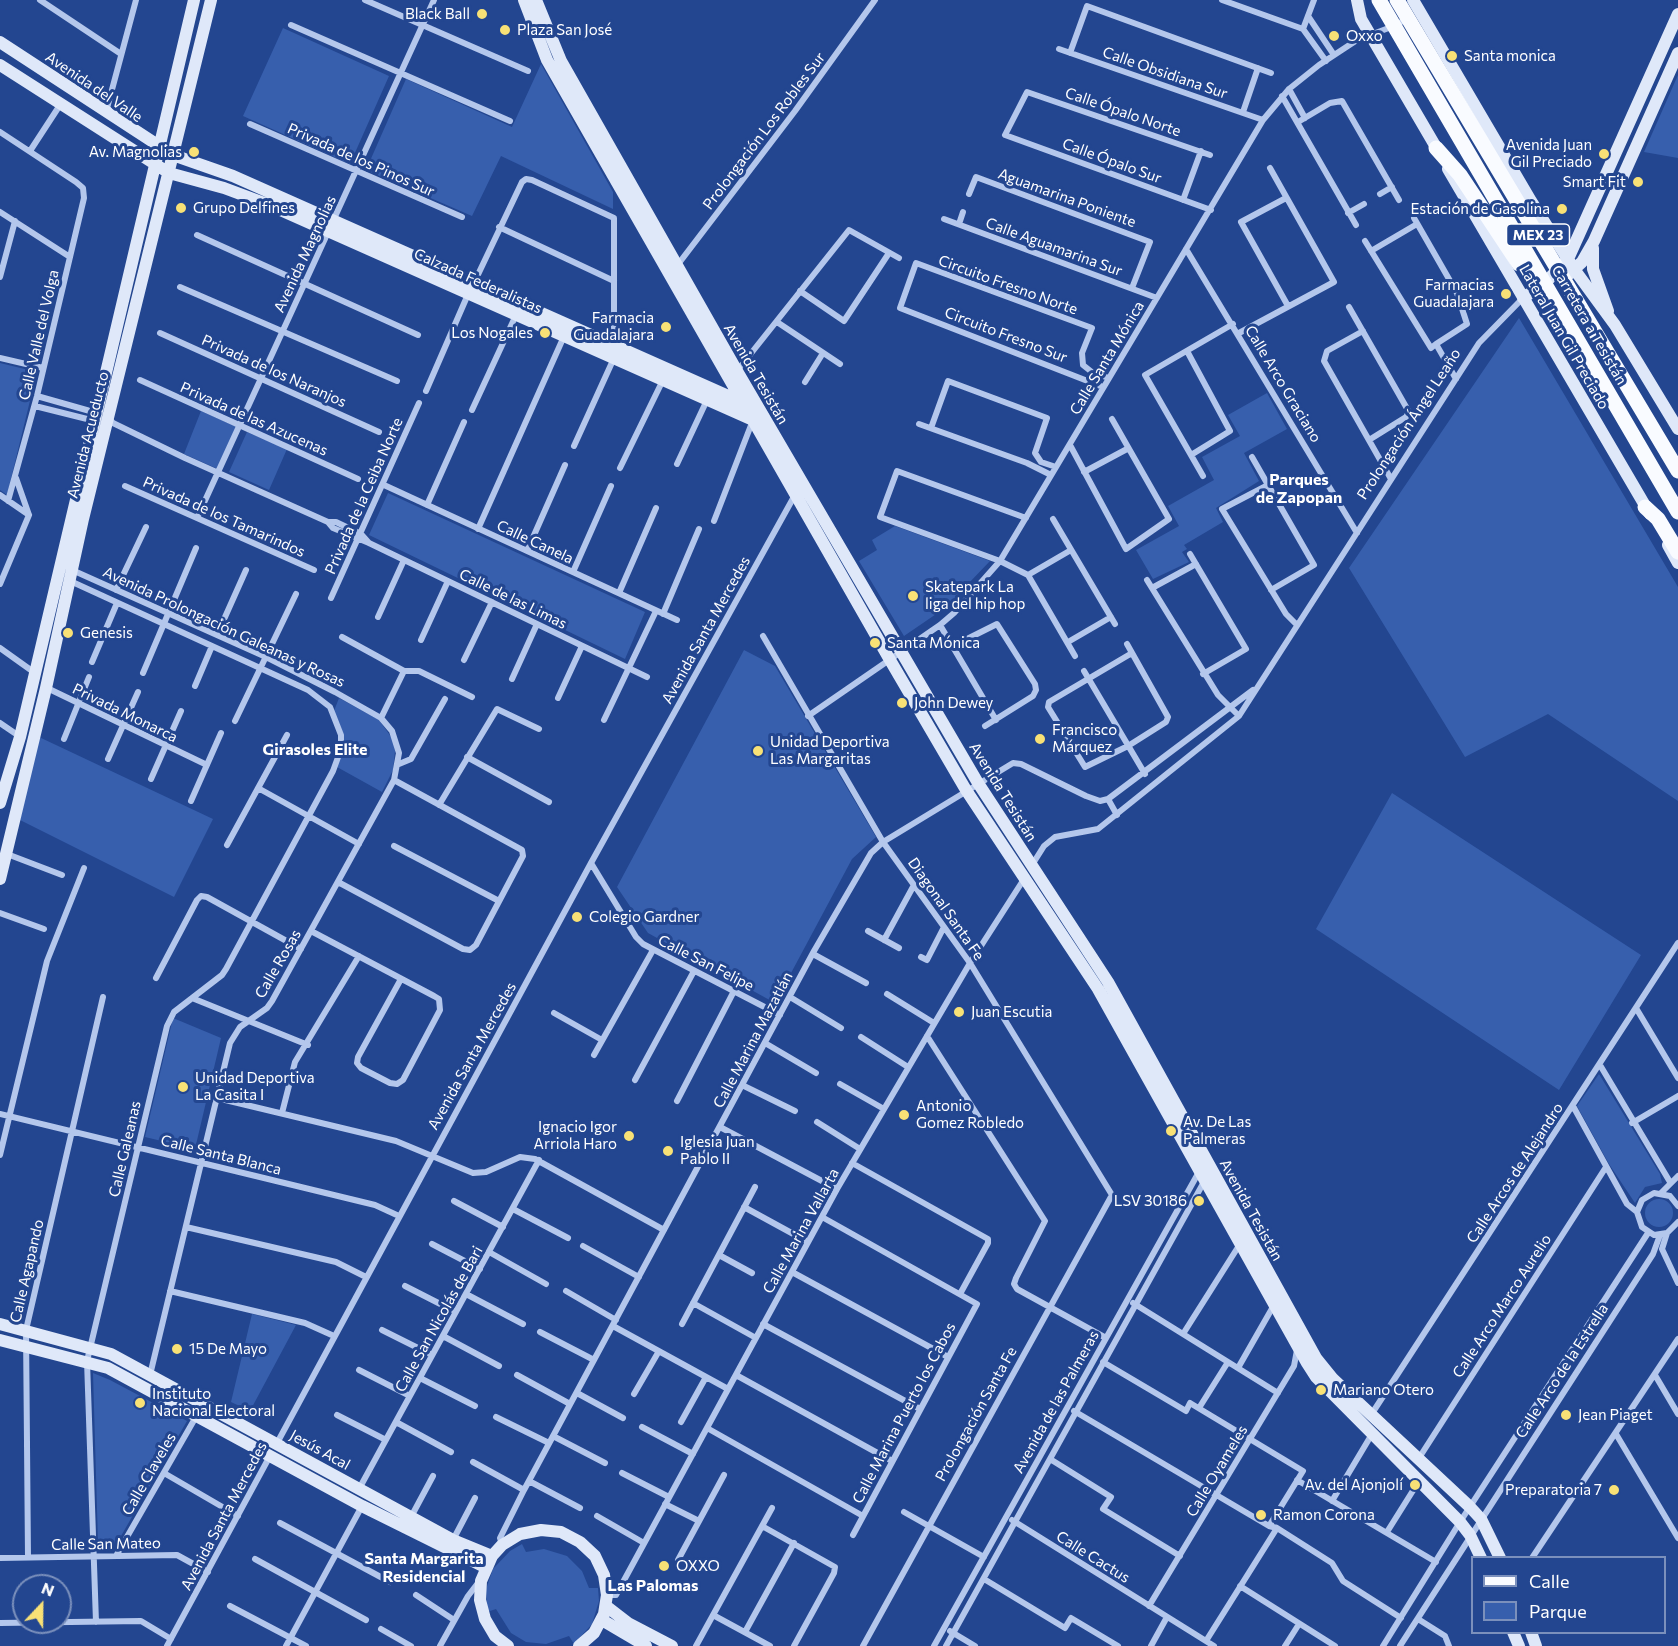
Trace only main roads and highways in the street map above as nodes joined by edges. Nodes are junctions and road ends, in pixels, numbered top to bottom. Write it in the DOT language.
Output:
graph roads {
  1 [pos="1379,0"];
  2 [pos="1397,0"];
  3 [pos="1413,10"];
  4 [pos="1436,148"];
  5 [pos="1543,282"];
  6 [pos="1678,471"];
  7 [pos="1645,507"];
  8 [pos="1678,512"];
  9 [pos="1678,552"];
  1 -- 5 [label="main road, Carretera a Tesistán / MEX 23"];
  2 -- 3 [label="main road, Carretera a Tesistán / MEX 23"];
  3 -- 6 [label="main road, Carretera a Tesistán / MEX 23"];
  4 -- 5 [label="main road"];
  5 -- 8 [label="main road, Carretera a Tesistán / MEX 23"];
  7 -- 9 [label="main road"];
}
